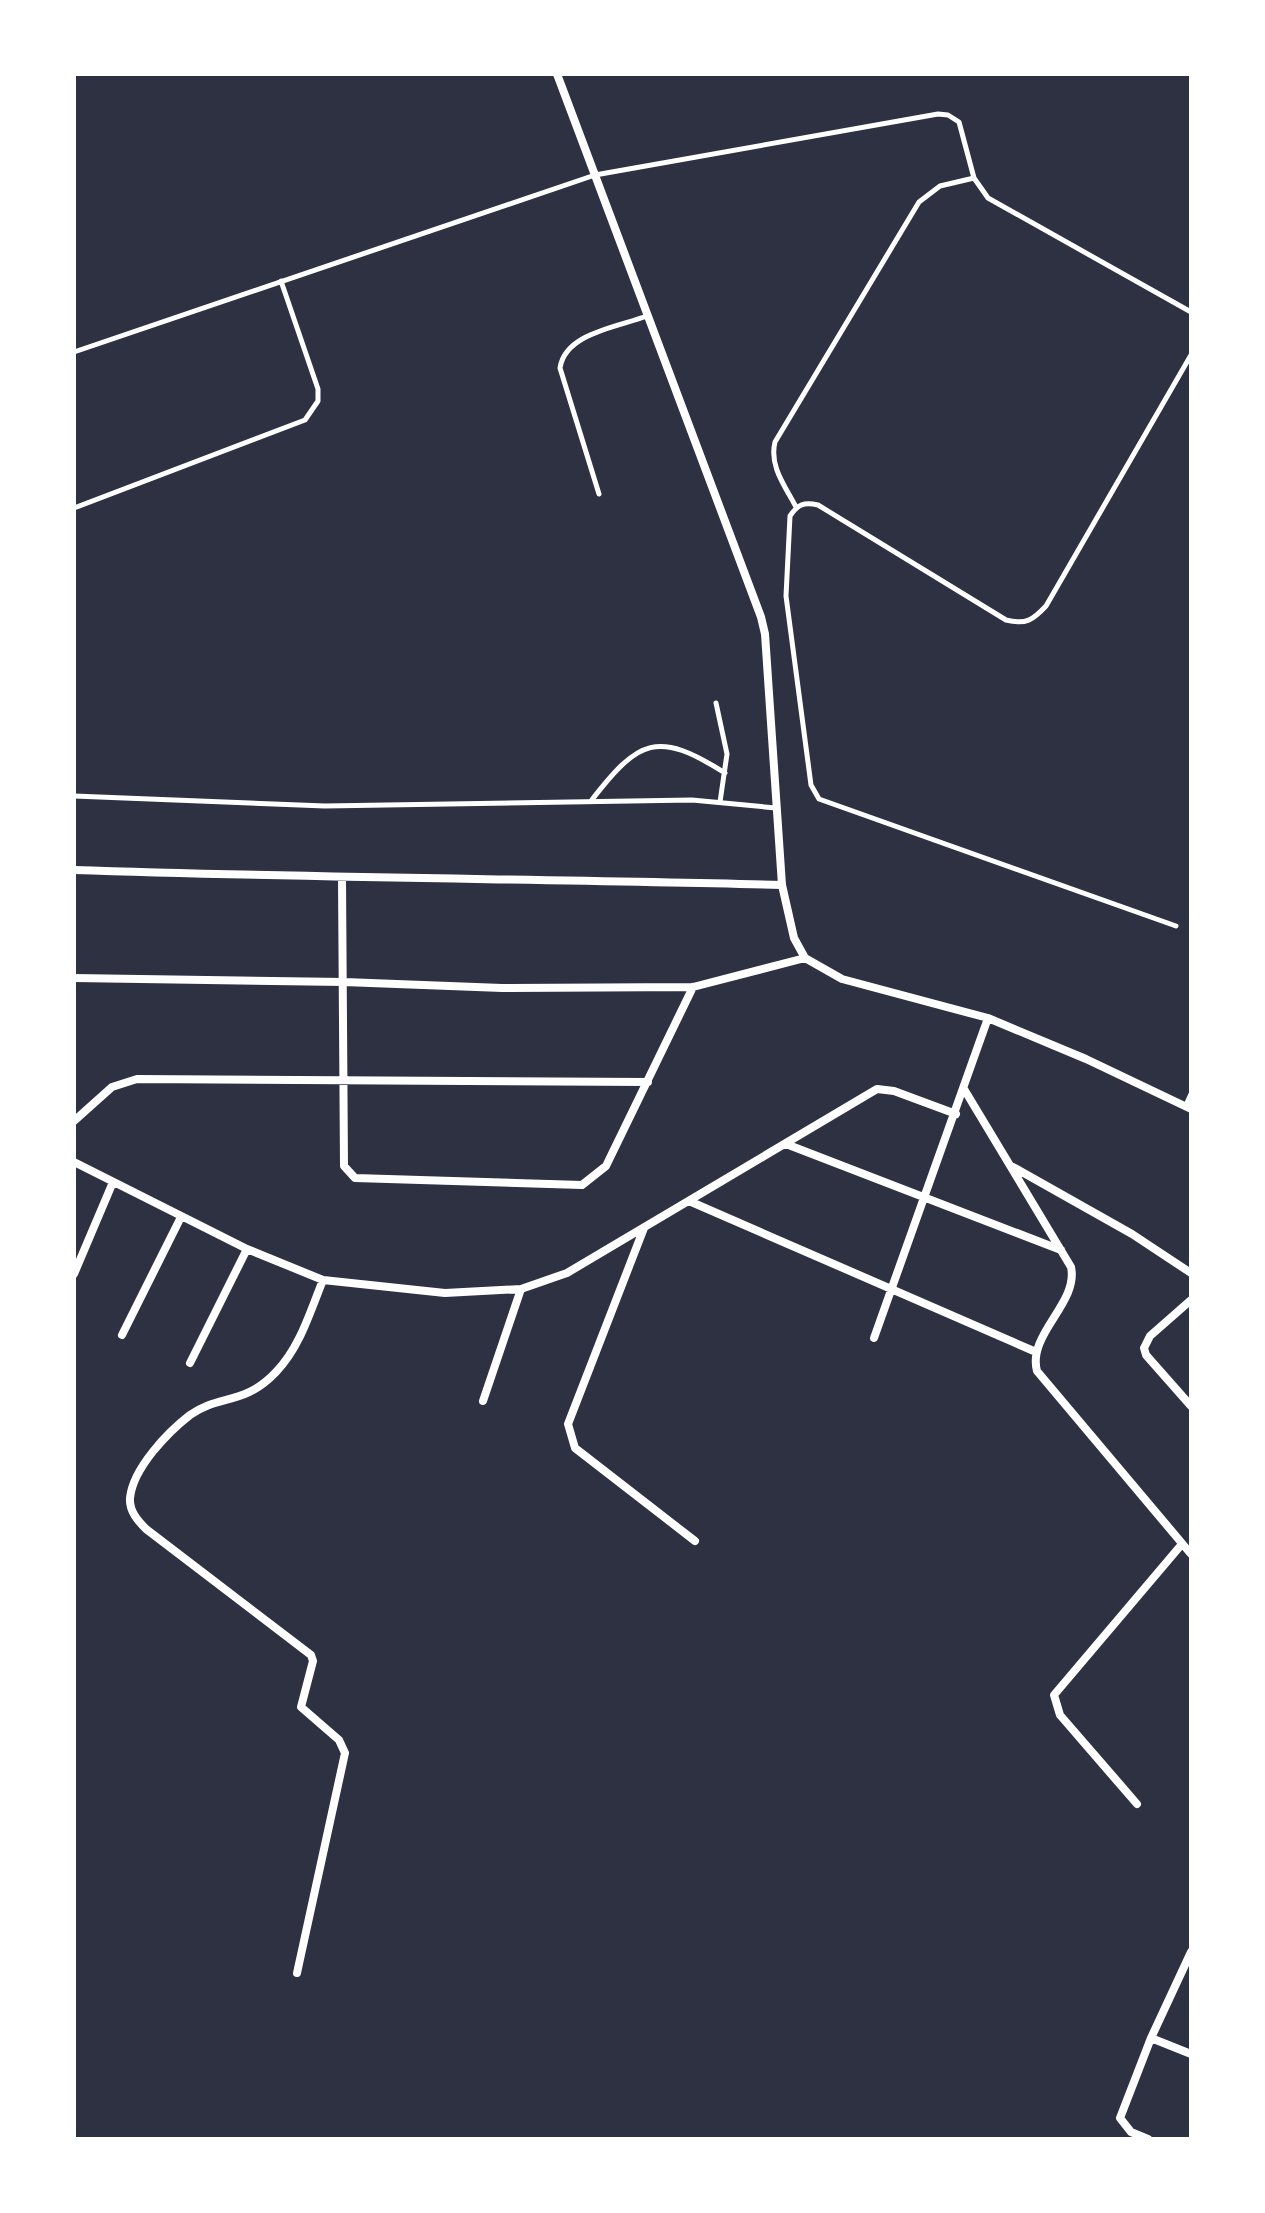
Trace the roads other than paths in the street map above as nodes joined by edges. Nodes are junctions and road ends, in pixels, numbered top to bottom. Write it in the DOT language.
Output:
graph roads {
  1 [pos="557,74"];
  2 [pos="595,175"];
  3 [pos="974,178"];
  4 [pos="281,281"];
  5 [pos="1191,312"];
  6 [pos="648,316"];
  7 [pos="74,352"];
  8 [pos="1191,355"];
  9 [pos="599,494"];
  10 [pos="796,507"];
  11 [pos="74,508"];
  12 [pos="716,703"];
  13 [pos="725,773"];
  14 [pos="74,796"];
  15 [pos="590,802"];
  16 [pos="720,802"];
  17 [pos="779,808"];
  18 [pos="74,870"];
  19 [pos="342,879"];
  20 [pos="782,885"];
  21 [pos="1176,926"];
  22 [pos="805,958"];
  23 [pos="74,978"];
  24 [pos="344,982"];
  25 [pos="693,987"];
  26 [pos="988,1018"];
  27 [pos="343,1078"];
  28 [pos="648,1082"];
  29 [pos="964,1089"];
  30 [pos="1191,1094"];
  31 [pos="1188,1107"];
  32 [pos="956,1114"];
  33 [pos="74,1121"];
  34 [pos="786,1144"];
  35 [pos="74,1162"];
  36 [pos="1013,1166"];
  37 [pos="113,1182"];
  38 [pos="924,1200"];
  39 [pos="689,1201"];
  40 [pos="181,1217"];
  41 [pos="644,1228"];
  42 [pos="247,1249"];
  43 [pos="1062,1251"];
  44 [pos="1191,1273"];
  45 [pos="74,1274"];
  46 [pos="323,1280"];
  47 [pos="521,1289"];
  48 [pos="892,1290"];
  49 [pos="1191,1300"];
  50 [pos="122,1335"];
  51 [pos="874,1338"];
  52 [pos="1036,1352"];
  53 [pos="190,1363"];
  54 [pos="483,1401"];
  55 [pos="1191,1406"];
  56 [pos="695,1541"];
  57 [pos="1182,1544"];
  58 [pos="1191,1554"];
  59 [pos="1137,1804"];
  60 [pos="1191,1952"];
  61 [pos="297,1973"];
  62 [pos="1151,2038"];
  63 [pos="1191,2054"];
  64 [pos="1148,2139"];
  1 -- 2 [label="street"];
  2 -- 3 [label="lane"];
  2 -- 4 [label="lane"];
  2 -- 6 [label="street"];
  3 -- 5 [label="lane"];
  3 -- 10 [label="lane"];
  4 -- 7 [label="lane"];
  4 -- 11 [label="lane"];
  6 -- 9 [label="lane"];
  6 -- 17 [label="street"];
  8 -- 10 [label="lane"];
  10 -- 21 [label="lane"];
  12 -- 13 [label="lane"];
  13 -- 15 [label="lane"];
  13 -- 16 [label="lane"];
  14 -- 15 [label="lane"];
  15 -- 16 [label="lane"];
  16 -- 17 [label="lane"];
  17 -- 20 [label="street"];
  18 -- 19 [label="street"];
  19 -- 20 [label="street"];
  19 -- 24 [label="street"];
  20 -- 22 [label="street"];
  22 -- 25 [label="street"];
  22 -- 26 [label="street"];
  23 -- 24 [label="street"];
  24 -- 25 [label="street"];
  24 -- 27 [label="street"];
  25 -- 28 [label="street"];
  26 -- 29 [label="street"];
  26 -- 31 [label="street"];
  27 -- 28 [label="street"];
  27 -- 28 [label="street"];
  27 -- 33 [label="street"];
  29 -- 32 [label="street"];
  29 -- 36 [label="street"];
  30 -- 31 [label="lane"];
  32 -- 34 [label="street"];
  32 -- 38 [label="street"];
  34 -- 38 [label="street"];
  34 -- 39 [label="street"];
  35 -- 37 [label="street"];
  36 -- 43 [label="street"];
  36 -- 44 [label="street"];
  37 -- 40 [label="street"];
  37 -- 45 [label="street"];
  38 -- 43 [label="street"];
  38 -- 48 [label="street"];
  39 -- 41 [label="street"];
  39 -- 48 [label="street"];
  40 -- 42 [label="street"];
  40 -- 50 [label="street"];
  41 -- 47 [label="street"];
  41 -- 56 [label="street"];
  42 -- 46 [label="street"];
  42 -- 53 [label="street"];
  43 -- 52 [label="street"];
  46 -- 47 [label="street"];
  46 -- 61 [label="street"];
  47 -- 54 [label="street"];
  48 -- 51 [label="street"];
  48 -- 52 [label="street"];
  49 -- 55 [label="street"];
  52 -- 57 [label="street"];
  57 -- 58 [label="street"];
  57 -- 59 [label="street"];
  60 -- 62 [label="street"];
  62 -- 63 [label="street"];
  62 -- 64 [label="street"];
}
